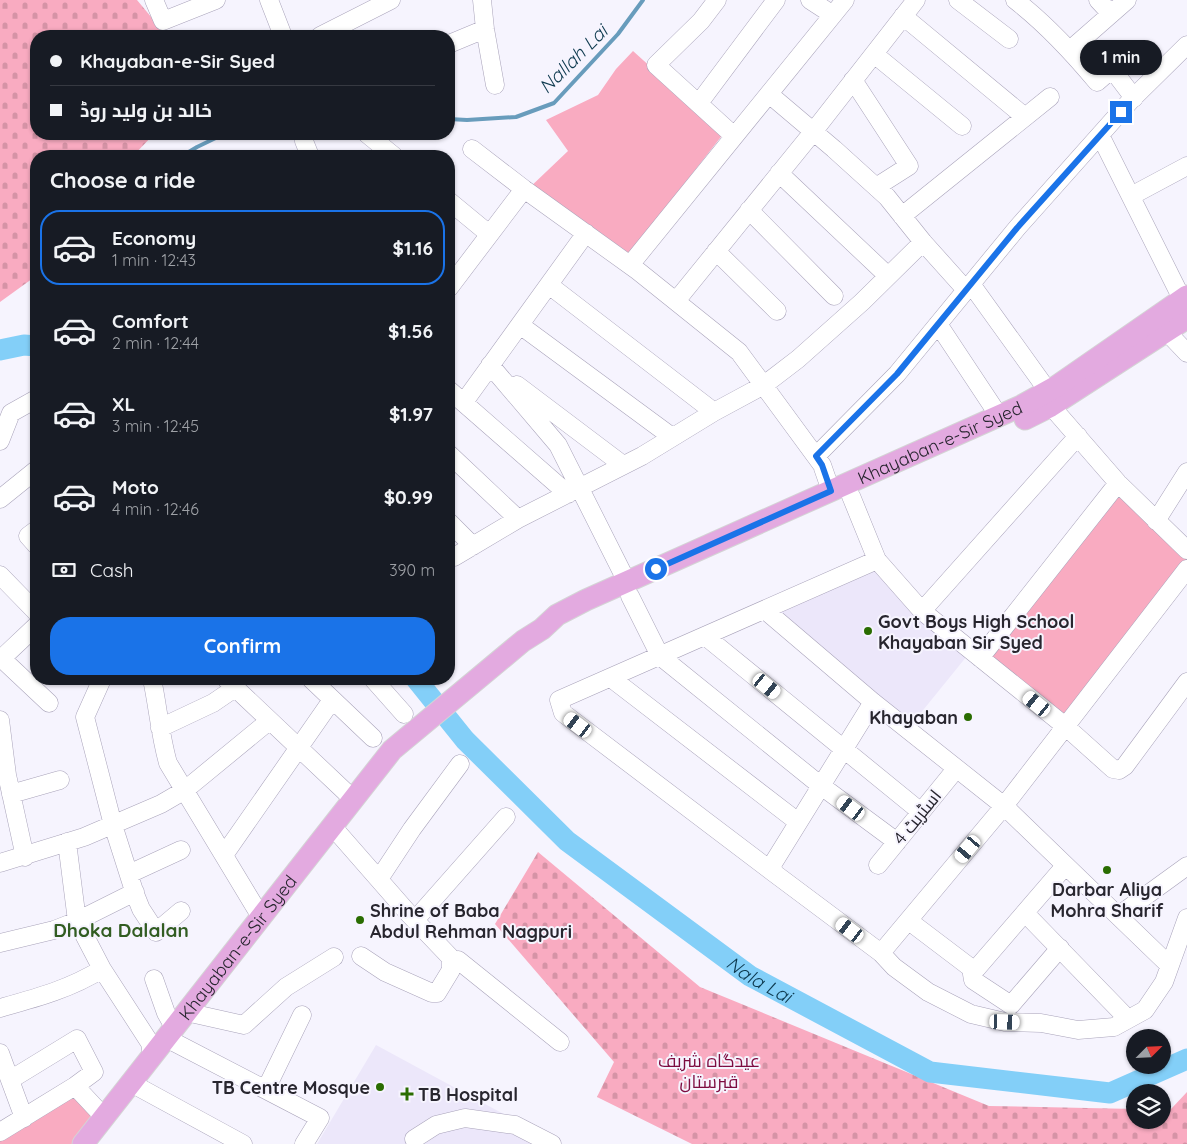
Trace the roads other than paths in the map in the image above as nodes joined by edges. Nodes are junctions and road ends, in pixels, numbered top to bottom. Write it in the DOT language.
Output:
graph roads {
  1 [pos="154,0"];
  2 [pos="216,0"];
  3 [pos="269,0"];
  4 [pos="391,0"];
  5 [pos="482,0"];
  6 [pos="717,0"];
  7 [pos="776,0"];
  8 [pos="810,0"];
  9 [pos="845,0"];
  10 [pos="916,0"];
  11 [pos="958,0"];
  12 [pos="1015,0"];
  13 [pos="1098,0"];
  14 [pos="1127,0"];
  15 [pos="1111,14"];
  16 [pos="833,15"];
  17 [pos="903,16"];
  18 [pos="485,29"];
  19 [pos="281,30"];
  20 [pos="332,30"];
  21 [pos="1009,39"];
  22 [pos="455,42"];
  23 [pos="1187,45"];
  24 [pos="1070,50"];
  25 [pos="874,54"];
  26 [pos="853,80"];
  27 [pos="494,85"];
  28 [pos="768,94"];
  29 [pos="1050,97"];
  30 [pos="1134,98"];
  31 [pos="699,103"];
  32 [pos="1025,117"];
  33 [pos="962,126"];
  34 [pos="813,132"];
  35 [pos="1100,135"];
  36 [pos="734,136"];
  37 [pos="374,140"];
  38 [pos="472,148"];
  39 [pos="387,150"];
  40 [pos="1187,166"];
  41 [pos="780,173"];
  42 [pos="876,187"];
  43 [pos="524,189"];
  44 [pos="1131,196"];
  45 [pos="455,206"];
  46 [pos="749,210"];
  47 [pos="902,216"];
  48 [pos="489,234"];
  49 [pos="586,234"];
  50 [pos="922,242"];
  51 [pos="716,251"];
  52 [pos="630,265"];
  53 [pos="455,268"];
  54 [pos="888,276"];
  55 [pos="549,285"];
  56 [pos="969,287"];
  57 [pos="834,296"];
  58 [pos="676,301"];
  59 [pos="1185,304"];
  60 [pos="777,311"];
  61 [pos="938,324"];
  62 [pos="520,325"];
  63 [pos="1167,332"];
  64 [pos="1187,353"];
  65 [pos="490,365"];
  66 [pos="764,385"];
  67 [pos="455,395"];
  68 [pos="1050,399"];
  69 [pos="30,402"];
  70 [pos="464,402"];
  71 [pos="714,412"];
  72 [pos="999,416"];
  73 [pos="1078,436"];
  74 [pos="672,438"];
  75 [pos="0,441"];
  76 [pos="816,456"];
  77 [pos="455,460"];
  78 [pos="624,466"];
  79 [pos="1187,472"];
  80 [pos="30,475"];
  81 [pos="1118,483"];
  82 [pos="574,491"];
  83 [pos="841,493"];
  84 [pos="0,500"];
  85 [pos="518,518"];
  86 [pos="1156,521"];
  87 [pos="455,528"];
  88 [pos="473,546"];
  89 [pos="1187,550"];
  90 [pos="455,556"];
  91 [pos="877,560"];
  92 [pos="1187,569"];
  93 [pos="0,576"];
  94 [pos="628,589"];
  95 [pos="30,606"];
  96 [pos="765,610"];
  97 [pos="922,611"];
  98 [pos="30,631"];
  99 [pos="705,636"];
  100 [pos="660,656"];
  101 [pos="1,658"];
  102 [pos="980,658"];
  103 [pos="611,678"];
  104 [pos="1187,682"];
  105 [pos="99,685"];
  106 [pos="153,685"];
  107 [pos="229,685"];
  108 [pos="233,685"];
  109 [pos="317,685"];
  110 [pos="378,685"];
  111 [pos="332,700"];
  112 [pos="873,702"];
  113 [pos="49,703"];
  114 [pos="404,714"];
  115 [pos="0,720"];
  116 [pos="269,721"];
  117 [pos="1065,726"];
  118 [pos="160,728"];
  119 [pos="373,738"];
  120 [pos="299,748"];
  121 [pos="844,748"];
  122 [pos="460,764"];
  123 [pos="956,770"];
  124 [pos="60,780"];
  125 [pos="820,785"];
  126 [pos="185,790"];
  127 [pos="11,794"];
  128 [pos="354,799"];
  129 [pos="1004,806"];
  130 [pos="921,812"];
  131 [pos="506,817"];
  132 [pos="798,822"];
  133 [pos="113,825"];
  134 [pos="332,826"];
  135 [pos="67,842"];
  136 [pos="897,842"];
  137 [pos="182,850"];
  138 [pos="224,855"];
  139 [pos="25,857"];
  140 [pos="0,864"];
  141 [pos="878,865"];
  142 [pos="1065,866"];
  143 [pos="1187,866"];
  144 [pos="129,874"];
  145 [pos="774,874"];
  146 [pos="379,879"];
  147 [pos="134,892"];
  148 [pos="181,911"];
  149 [pos="1025,913"];
  150 [pos="1118,916"];
  151 [pos="261,917"];
  152 [pos="1187,918"];
  153 [pos="77,920"];
  154 [pos="415,920"];
  155 [pos="909,921"];
  156 [pos="0,943"];
  157 [pos="1060,948"];
  158 [pos="881,953"];
  159 [pos="362,956"];
  160 [pos="334,957"];
  161 [pos="451,962"];
  162 [pos="1169,965"];
  163 [pos="971,968"];
  164 [pos="102,969"];
  165 [pos="154,979"];
  166 [pos="0,1008"];
  167 [pos="302,1015"];
  168 [pos="1128,1019"];
  169 [pos="176,1026"];
  170 [pos="560,1042"];
  171 [pos="0,1053"];
  172 [pos="152,1056"];
  173 [pos="10,1080"];
  174 [pos="131,1083"];
  175 [pos="76,1086"];
  176 [pos="266,1089"];
  177 [pos="104,1117"];
  178 [pos="24,1118"];
  179 [pos="0,1132"];
  180 [pos="414,1139"];
  181 [pos="83,1144"];
  182 [pos="243,1144"];
  183 [pos="304,1144"];
  184 [pos="552,1144"];
  1 -- 2 [label="street"];
  3 -- 19 [label="street"];
  4 -- 20 [label="street"];
  5 -- 18 [label="street"];
  6 -- 31 [label="street"];
  7 -- 31 [label="street"];
  8 -- 16 [label="street"];
  9 -- 16 [label="street"];
  10 -- 17 [label="street"];
  11 -- 21 [label="street"];
  12 -- 24 [label="street"];
  13 -- 15 [label="street"];
  14 -- 15 [label="street"];
  15 -- 24 [label="street"];
  16 -- 28 [label="street"];
  17 -- 25 [label="street"];
  17 -- 32 [label="street"];
  18 -- 22 [label="street"];
  18 -- 27 [label="street"];
  23 -- 30 [label="street"];
  24 -- 30 [label="street"];
  25 -- 26 [label="street"];
  25 -- 33 [label="street"];
  26 -- 34 [label="street"];
  26 -- 42 [label="street"];
  28 -- 34 [label="street"];
  28 -- 36 [label="street"];
  29 -- 32 [label="street"];
  30 -- 35 [label="street"];
  31 -- 36 [label="street"];
  32 -- 47 [label="street"];
  34 -- 41 [label="street"];
  34 -- 42 [label="street"];
  35 -- 44 [label="street"];
  35 -- 56 [label="street"];
  36 -- 52 [label="street"];
  37 -- 39 [label="street"];
  38 -- 43 [label="street"];
  40 -- 44 [label="street"];
  41 -- 46 [label="street"];
  41 -- 54 [label="street"];
  42 -- 47 [label="street"];
  43 -- 48 [label="street"];
  43 -- 49 [label="street"];
  44 -- 59 [label="street"];
  45 -- 48 [label="street"];
  46 -- 51 [label="street"];
  46 -- 57 [label="street"];
  47 -- 50 [label="street"];
  48 -- 53 [label="street"];
  49 -- 52 [label="street"];
  49 -- 55 [label="street"];
  50 -- 54 [label="street"];
  50 -- 56 [label="street"];
  51 -- 58 [label="street"];
  51 -- 60 [label="street"];
  52 -- 58 [label="street"];
  54 -- 66 [label="street"];
  55 -- 62 [label="street"];
  55 -- 71 [label="street"];
  56 -- 61 [label="street"];
  56 -- 68 [label="street"];
  58 -- 66 [label="street"];
  59 -- 63 [label="main road, Khayaban-e-Sir Syed"];
  59 -- 68 [label="main road, Khayaban-e-Sir Syed"];
  61 -- 72 [label="street"];
  61 -- 76 [label="street"];
  62 -- 65 [label="street"];
  62 -- 74 [label="street"];
  63 -- 64 [label="street"];
  63 -- 68 [label="main road, Khayaban-e-Sir Syed"];
  65 -- 70 [label="street"];
  65 -- 78 [label="street"];
  65 -- 82 [label="street"];
  66 -- 71 [label="street"];
  66 -- 76 [label="street"];
  67 -- 70 [label="street"];
  68 -- 72 [label="main road, Khayaban-e-Sir Syed"];
  68 -- 73 [label="street"];
  68 -- 83 [label="main road, Khayaban-e-Sir Syed"];
  69 -- 75 [label="street"];
  70 -- 82 [label="street"];
  71 -- 74 [label="street"];
  72 -- 83 [label="main road, Khayaban-e-Sir Syed"];
  73 -- 81 [label="street"];
  73 -- 97 [label="street"];
  74 -- 78 [label="street"];
  76 -- 83 [label="street"];
  77 -- 85 [label="street"];
  78 -- 82 [label="street"];
  79 -- 86 [label="street"];
  80 -- 84 [label="street"];
  81 -- 86 [label="street"];
  81 -- 102 [label="street"];
  82 -- 85 [label="street"];
  82 -- 94 [label="street"];
  83 -- 91 [label="street"];
  83 -- 94 [label="main road, Khayaban-e-Sir Syed"];
  85 -- 88 [label="street"];
  86 -- 89 [label="street"];
  87 -- 88 [label="street"];
  88 -- 90 [label="street"];
  91 -- 96 [label="street"];
  91 -- 97 [label="street"];
  92 -- 117 [label="street"];
  93 -- 95 [label="street"];
  94 -- 100 [label="street"];
  94 -- 128 [label="main road, Khayaban-e-Sir Syed"];
  96 -- 99 [label="street"];
  96 -- 112 [label="street"];
  97 -- 102 [label="street"];
  98 -- 101 [label="street"];
  99 -- 100 [label="street"];
  99 -- 121 [label="street"];
  100 -- 103 [label="street"];
  100 -- 125 [label="street"];
  101 -- 113 [label="street"];
  102 -- 117 [label="street"];
  103 -- 132 [label="street"];
  103 -- 145 [label="street"];
  104 -- 117 [label="street"];
  105 -- 133 [label="street"];
  106 -- 118 [label="street"];
  107 -- 118 [label="street"];
  108 -- 116 [label="street"];
  109 -- 111 [label="street"];
  110 -- 114 [label="street"];
  111 -- 119 [label="street"];
  111 -- 120 [label="street"];
  112 -- 121 [label="street"];
  112 -- 123 [label="street"];
  115 -- 127 [label="street"];
  116 -- 120 [label="street"];
  116 -- 126 [label="street"];
  117 -- 129 [label="street"];
  118 -- 126 [label="street"];
  120 -- 128 [label="street"];
  120 -- 138 [label="street"];
  121 -- 125 [label="street"];
  121 -- 130 [label="street"];
  122 -- 146 [label="street"];
  123 -- 129 [label="street"];
  123 -- 130 [label="street, اسٹریٹ 4"];
  124 -- 127 [label="street"];
  125 -- 132 [label="street"];
  125 -- 136 [label="street"];
  126 -- 133 [label="street"];
  126 -- 138 [label="street"];
  127 -- 139 [label="street"];
  128 -- 134 [label="main road, Khayaban-e-Sir Syed"];
  129 -- 142 [label="street"];
  129 -- 155 [label="street"];
  130 -- 136 [label="street, اسٹریٹ 4"];
  131 -- 154 [label="street"];
  132 -- 145 [label="street"];
  133 -- 135 [label="street"];
  133 -- 144 [label="street"];
  134 -- 146 [label="street"];
  134 -- 151 [label="main road, Khayaban-e-Sir Syed"];
  135 -- 139 [label="street"];
  135 -- 153 [label="street"];
  136 -- 141 [label="street, اسٹریٹ 4"];
  137 -- 144 [label="street"];
  138 -- 151 [label="street"];
  139 -- 140 [label="street"];
  142 -- 149 [label="street"];
  142 -- 150 [label="street"];
  143 -- 150 [label="street"];
  144 -- 147 [label="street"];
  145 -- 158 [label="street"];
  146 -- 154 [label="street"];
  147 -- 148 [label="street"];
  147 -- 153 [label="street"];
  149 -- 157 [label="street"];
  149 -- 163 [label="street"];
  150 -- 162 [label="street"];
  151 -- 169 [label="main road, Khayaban-e-Sir Syed"];
  152 -- 162 [label="street"];
  153 -- 156 [label="street"];
  153 -- 164 [label="street"];
  154 -- 161 [label="street"];
  155 -- 158 [label="street"];
  155 -- 163 [label="street"];
  157 -- 163 [label="street"];
  157 -- 168 [label="street"];
  158 -- 168 [label="street"];
  159 -- 161 [label="street"];
  160 -- 169 [label="street"];
  161 -- 170 [label="street"];
  162 -- 168 [label="street"];
  164 -- 166 [label="street"];
  164 -- 172 [label="street"];
  165 -- 169 [label="street"];
  167 -- 176 [label="street"];
  169 -- 172 [label="main road, Khayaban-e-Sir Syed"];
  169 -- 176 [label="street"];
  171 -- 173 [label="street"];
  172 -- 174 [label="main road, Khayaban-e-Sir Syed"];
  173 -- 175 [label="street"];
  173 -- 178 [label="street"];
  174 -- 177 [label="main road, Khayaban-e-Sir Syed"];
  174 -- 182 [label="street"];
  175 -- 177 [label="street"];
  175 -- 178 [label="street"];
  176 -- 183 [label="street"];
  177 -- 181 [label="main road, Khayaban-e-Sir Syed"];
  178 -- 179 [label="street"];
  180 -- 184 [label="street"];
}
